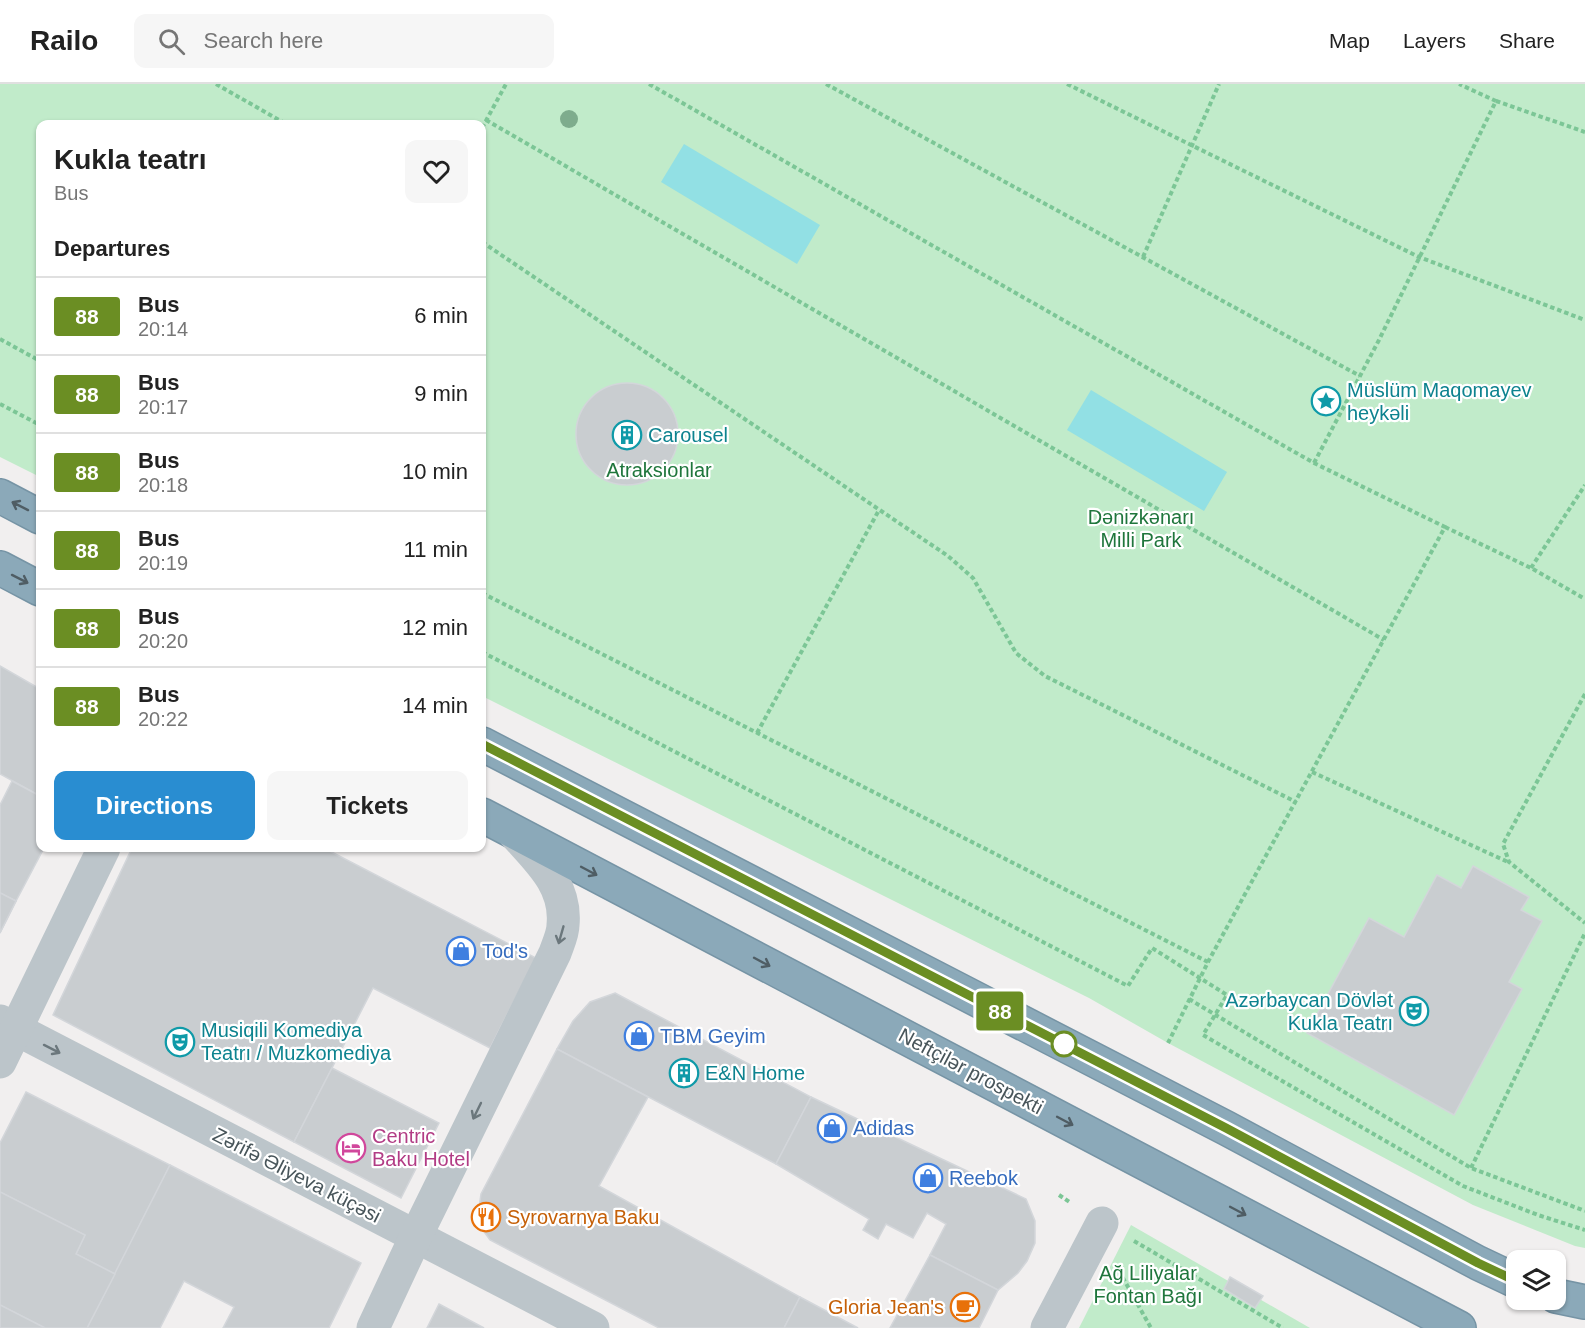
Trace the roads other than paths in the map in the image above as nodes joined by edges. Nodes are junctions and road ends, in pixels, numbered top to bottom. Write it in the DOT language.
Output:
graph roads {
  1 [pos="0,496"];
  2 [pos="36,515"];
  3 [pos="0,568"];
  4 [pos="36,587"];
  5 [pos="486,746"];
  6 [pos="486,817"];
  7 [pos="512,831"];
  8 [pos="102,852"];
  9 [pos="7,1025"];
  10 [pos="0,1062"];
  11 [pos="1100,1228"];
  12 [pos="416,1236"];
  13 [pos="1506,1276"];
  14 [pos="1566,1298"];
  15 [pos="1585,1302"];
  16 [pos="373,1328"];
  17 [pos="594,1328"];
  18 [pos="1047,1328"];
  19 [pos="1459,1328"];
  2 -- 1 [label="highway, one-way"];
  3 -- 4 [label="highway, one-way"];
  5 -- 13 [label="highway"];
  6 -- 7 [label="highway, Neftçilər prospekti"];
  7 -- 12 [label="street, one-way"];
  7 -- 19 [label="highway, Neftçilər prospekti, one-way"];
  8 -- 9 [label="street"];
  9 -- 10 [label="street"];
  9 -- 12 [label="street, Zərifə Əliyeva küçəsi, one-way"];
  11 -- 18 [label="street"];
  12 -- 16 [label="street"];
  12 -- 17 [label="street, Zərifə Əliyeva küçəsi"];
  14 -- 15 [label="highway"];
}
